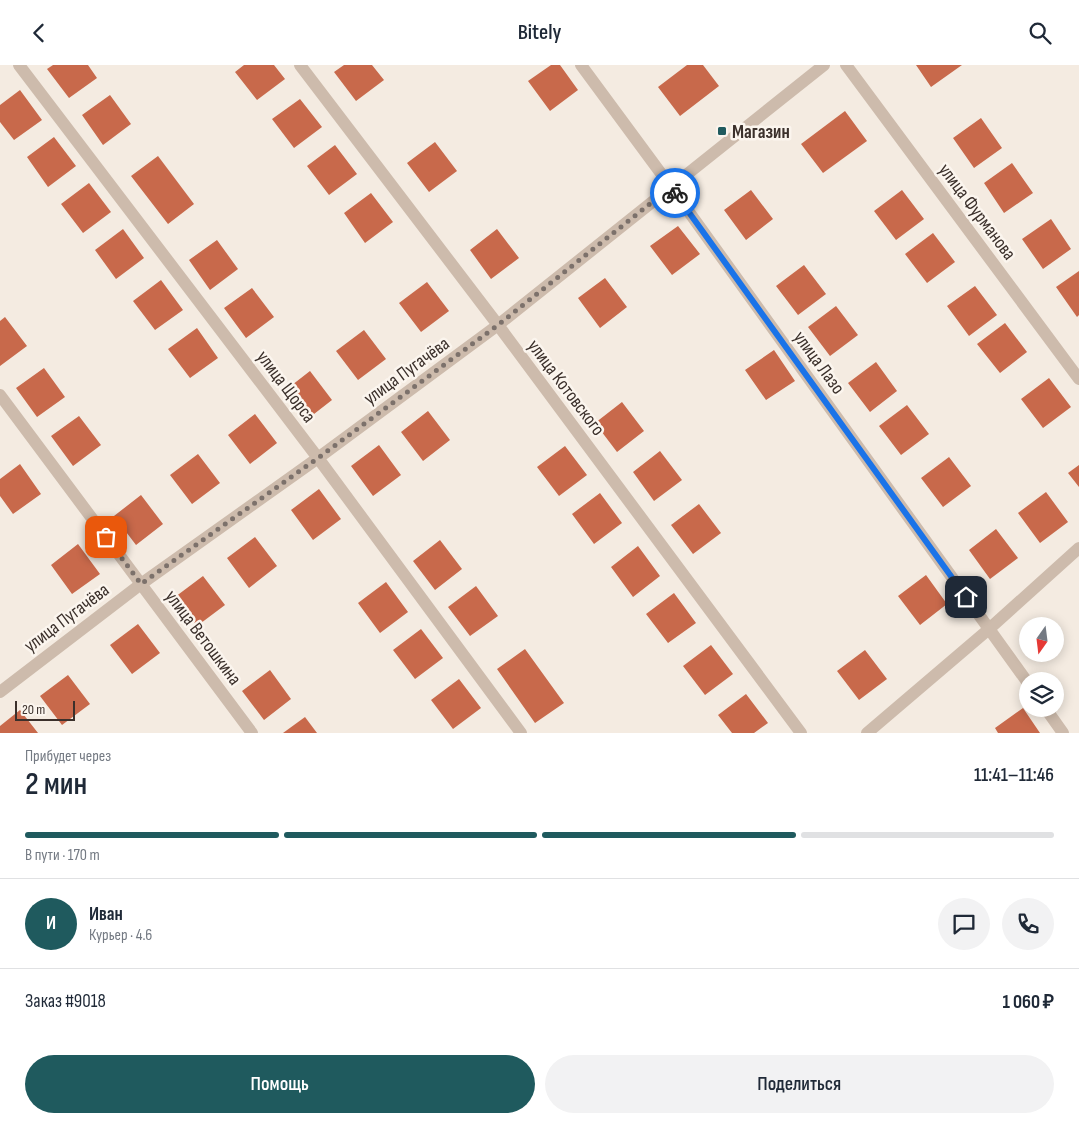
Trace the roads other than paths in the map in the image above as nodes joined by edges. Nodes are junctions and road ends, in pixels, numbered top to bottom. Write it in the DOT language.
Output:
graph roads {
  1 [pos="19,65"];
  2 [pos="300,65"];
  3 [pos="581,65"];
  4 [pos="824,65"];
  5 [pos="846,65"];
  6 [pos="671,187"];
  7 [pos="498,325"];
  8 [pos="1079,379"];
  9 [pos="0,395"];
  10 [pos="318,458"];
  11 [pos="1079,548"];
  12 [pos="141,584"];
  13 [pos="989,629"];
  14 [pos="1020,672"];
  15 [pos="0,692"];
  16 [pos="1052,717"];
  17 [pos="252,733"];
  18 [pos="521,733"];
  19 [pos="801,733"];
  20 [pos="867,733"];
  21 [pos="1063,733"];
  1 -- 10 [label="street, улица Щорса"];
  2 -- 7 [label="street, улица Котовского"];
  3 -- 6 [label="street, улица Лазо"];
  4 -- 6 [label="street, улица Пугачёва"];
  5 -- 8 [label="street, улица Фурманова"];
  6 -- 7 [label="street, улица Пугачёва"];
  6 -- 13 [label="street, улица Лазо"];
  7 -- 10 [label="street, улица Пугачёва"];
  7 -- 19 [label="street, улица Котовского"];
  9 -- 12 [label="street, улица Ветошкина"];
  10 -- 12 [label="street, улица Пугачёва"];
  10 -- 18 [label="street, улица Щорса"];
  11 -- 13 [label="street"];
  12 -- 15 [label="street, улица Пугачёва"];
  12 -- 17 [label="street, улица Ветошкина"];
  13 -- 14 [label="street, улица Лазо"];
  13 -- 20 [label="street"];
  16 -- 21 [label="street"];
}
